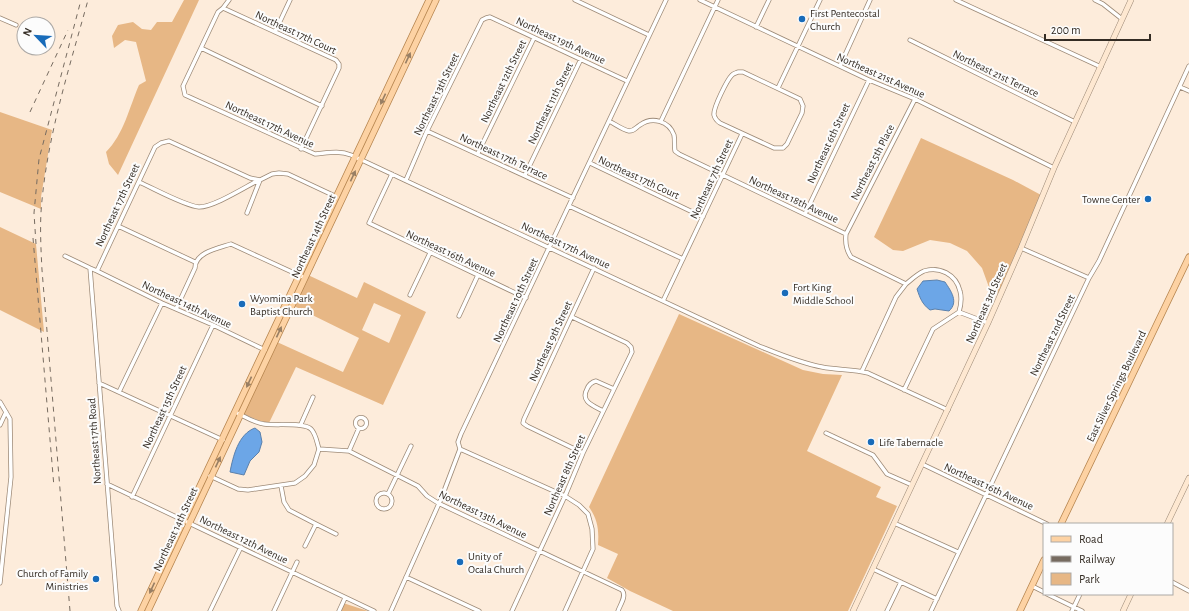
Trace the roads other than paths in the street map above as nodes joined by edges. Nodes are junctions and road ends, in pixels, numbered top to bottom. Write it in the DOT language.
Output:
graph roads {
  1 [pos="229,0"];
  2 [pos="290,0"];
  3 [pos="429,0"];
  4 [pos="436,0"];
  5 [pos="575,0"];
  6 [pos="666,0"];
  7 [pos="700,0"];
  8 [pos="718,0"];
  9 [pos="768,0"];
  10 [pos="820,0"];
  11 [pos="870,0"];
  12 [pos="956,0"];
  13 [pos="1095,0"];
  14 [pos="1131,0"];
  15 [pos="582,2"];
  16 [pos="714,7"];
  17 [pos="223,8"];
  18 [pos="0,18"];
  19 [pos="486,18"];
  20 [pos="1122,19"];
  21 [pos="16,25"];
  22 [pos="756,27"];
  23 [pos="275,32"];
  24 [pos="649,35"];
  25 [pos="534,38"];
  26 [pos="910,40"];
  27 [pos="798,46"];
  28 [pos="201,48"];
  29 [pos="581,59"];
  30 [pos="840,66"];
  31 [pos="1189,66"];
  32 [pos="1101,67"];
  33 [pos="869,80"];
  34 [pos="627,82"];
  35 [pos="1180,87"];
  36 [pos="778,88"];
  37 [pos="1189,91"];
  38 [pos="914,99"];
  39 [pos="322,106"];
  40 [pos="609,121"];
  41 [pos="661,121"];
  42 [pos="1075,122"];
  43 [pos="427,131"];
  44 [pos="742,134"];
  45 [pos="301,149"];
  46 [pos="478,153"];
  47 [pos="358,158"];
  48 [pos="590,163"];
  49 [pos="1054,168"];
  50 [pos="392,174"];
  51 [pos="525,175"];
  52 [pos="723,175"];
  53 [pos="260,180"];
  54 [pos="406,180"];
  55 [pos="138,182"];
  56 [pos="339,198"];
  57 [pos="573,198"];
  58 [pos="569,206"];
  59 [pos="247,213"];
  60 [pos="805,214"];
  61 [pos="703,217"];
  62 [pos="118,226"];
  63 [pos="846,234"];
  64 [pos="550,248"];
  65 [pos="1021,248"];
  66 [pos="430,253"];
  67 [pos="65,256"];
  68 [pos="1189,257"];
  69 [pos="683,259"];
  70 [pos="195,262"];
  71 [pos="90,268"];
  72 [pos="594,268"];
  73 [pos="1187,268"];
  74 [pos="98,271"];
  75 [pos="478,275"];
  76 [pos="302,277"];
  77 [pos="1089,278"];
  78 [pos="906,284"];
  79 [pos="410,295"];
  80 [pos="526,298"];
  81 [pos="663,301"];
  82 [pos="162,303"];
  83 [pos="176,309"];
  84 [pos="959,312"];
  85 [pos="460,316"];
  86 [pos="572,317"];
  87 [pos="988,323"];
  88 [pos="213,325"];
  89 [pos="267,351"];
  90 [pos="862,371"];
  91 [pos="99,383"];
  92 [pos="614,389"];
  93 [pos="904,390"];
  94 [pos="119,392"];
  95 [pos="312,397"];
  96 [pos="0,402"];
  97 [pos="948,410"];
  98 [pos="603,411"];
  99 [pos="6,412"];
  100 [pos="238,413"];
  101 [pos="169,416"];
  102 [pos="300,424"];
  103 [pos="0,425"];
  104 [pos="359,428"];
  105 [pos="826,433"];
  106 [pos="224,441"];
  107 [pos="411,446"];
  108 [pos="460,449"];
  109 [pos="319,450"];
  110 [pos="349,451"];
  111 [pos="583,453"];
  112 [pos="922,464"];
  113 [pos="209,475"];
  114 [pos="398,476"];
  115 [pos="1189,478"];
  116 [pos="107,484"];
  117 [pos="912,485"];
  118 [pos="281,486"];
  119 [pos="388,494"];
  120 [pos="986,495"];
  121 [pos="132,496"];
  122 [pos="565,496"];
  123 [pos="438,503"];
  124 [pos="186,522"];
  125 [pos="894,523"];
  126 [pos="1046,523"];
  127 [pos="1061,523"];
  128 [pos="1167,523"];
  129 [pos="316,524"];
  130 [pos="336,534"];
  131 [pos="305,546"];
  132 [pos="241,547"];
  133 [pos="540,552"];
  134 [pos="958,552"];
  135 [pos="297,562"];
  136 [pos="1043,562"];
  137 [pos="873,569"];
  138 [pos="583,571"];
  139 [pos="292,572"];
  140 [pos="406,577"];
  141 [pos="901,582"];
  142 [pos="0,583"];
  143 [pos="1173,583"];
  144 [pos="1032,586"];
  145 [pos="1189,591"];
  146 [pos="1043,592"];
  147 [pos="1050,595"];
  148 [pos="1080,595"];
  149 [pos="1131,595"];
  150 [pos="345,598"];
  151 [pos="937,599"];
  152 [pos="1073,609"];
  153 [pos="119,611"];
  154 [pos="141,611"];
  155 [pos="148,611"];
  156 [pos="210,611"];
  157 [pos="274,611"];
  158 [pos="339,611"];
  159 [pos="374,611"];
  160 [pos="391,611"];
  161 [pos="480,611"];
  162 [pos="512,611"];
  163 [pos="565,611"];
  164 [pos="618,611"];
  165 [pos="853,611"];
  166 [pos="887,611"];
  167 [pos="931,611"];
  168 [pos="1020,611"];
  169 [pos="1082,611"];
  170 [pos="1123,611"];
  1 -- 17 [label="street"];
  2 -- 23 [label="street"];
  3 -- 47 [label="main road, Northeast 14th Street, one-way"];
  47 -- 4 [label="main road, Northeast 14th Street, one-way"];
  5 -- 15 [label="street"];
  6 -- 24 [label="street, Northeast 10th Street"];
  7 -- 16 [label="street, Northeast 21st Avenue"];
  8 -- 16 [label="street"];
  9 -- 22 [label="street"];
  10 -- 27 [label="street"];
  11 -- 30 [label="street"];
  12 -- 32 [label="street"];
  13 -- 20 [label="street"];
  14 -- 20 [label="street, Northeast 3rd Street"];
  15 -- 24 [label="street"];
  16 -- 22 [label="street, Northeast 21st Avenue"];
  16 -- 41 [label="street"];
  17 -- 23 [label="street, Northeast 17th Court"];
  17 -- 28 [label="street"];
  18 -- 21 [label="street"];
  19 -- 25 [label="street, Northeast 19th Avenue"];
  19 -- 43 [label="street, Northeast 13th Street"];
  20 -- 32 [label="street, Northeast 3rd Street"];
  22 -- 27 [label="street, Northeast 21st Avenue"];
  23 -- 39 [label="street, Northeast 17th Court"];
  24 -- 34 [label="street, Northeast 10th Street"];
  25 -- 29 [label="street, Northeast 19th Avenue"];
  25 -- 46 [label="street, Northeast 12th Street"];
  26 -- 42 [label="street, Northeast 21st Terrace"];
  27 -- 30 [label="street, Northeast 21st Avenue"];
  27 -- 36 [label="street"];
  28 -- 39 [label="street"];
  28 -- 45 [label="street, Northeast 17th Avenue"];
  29 -- 34 [label="street, Northeast 19th Avenue"];
  29 -- 51 [label="street, Northeast 11th Street"];
  30 -- 33 [label="street, Northeast 21st Avenue"];
  31 -- 35 [label="street, Northeast 2nd Street"];
  32 -- 42 [label="street, Northeast 3rd Street"];
  33 -- 38 [label="street, Northeast 21st Avenue"];
  33 -- 60 [label="street, Northeast 6th Street"];
  34 -- 40 [label="street, Northeast 10th Street"];
  35 -- 37 [label="street"];
  35 -- 77 [label="street, Northeast 2nd Street"];
  36 -- 44 [label="street, Northeast 7th Street"];
  36 -- 44 [label="street"];
  38 -- 49 [label="street, Northeast 21st Avenue"];
  38 -- 63 [label="street, Northeast 5th Place"];
  39 -- 45 [label="street"];
  40 -- 41 [label="street"];
  40 -- 48 [label="street, Northeast 10th Street"];
  41 -- 52 [label="street, Northeast 18th Avenue"];
  42 -- 49 [label="street, Northeast 3rd Street"];
  43 -- 46 [label="street, Northeast 17th Terrace"];
  43 -- 54 [label="street, Northeast 13th Street"];
  44 -- 52 [label="street, Northeast 7th Street"];
  45 -- 47 [label="street, Northeast 17th Avenue"];
  46 -- 51 [label="street, Northeast 17th Terrace"];
  47 -- 50 [label="street, Northeast 17th Avenue"];
  47 -- 56 [label="main road, Northeast 14th Street"];
  48 -- 57 [label="street, Northeast 10th Street"];
  48 -- 61 [label="street, Northeast 17th Court"];
  49 -- 65 [label="street, Northeast 3rd Street"];
  50 -- 54 [label="street, Northeast 17th Avenue"];
  50 -- 66 [label="street, Northeast 16th Avenue"];
  51 -- 57 [label="street, Northeast 17th Terrace"];
  52 -- 60 [label="street, Northeast 18th Avenue"];
  52 -- 61 [label="street, Northeast 7th Street"];
  53 -- 55 [label="street"];
  53 -- 55 [label="street, Northeast 17th Street"];
  53 -- 56 [label="street"];
  53 -- 59 [label="street"];
  54 -- 64 [label="street, Northeast 17th Avenue"];
  55 -- 62 [label="street, Northeast 17th Street"];
  56 -- 76 [label="main road, Northeast 14th Street"];
  57 -- 58 [label="street, Northeast 10th Street"];
  58 -- 64 [label="street, Northeast 10th Street"];
  58 -- 69 [label="street"];
  60 -- 63 [label="street, Northeast 18th Avenue"];
  61 -- 69 [label="street, Northeast 7th Street"];
  62 -- 70 [label="street"];
  62 -- 74 [label="street, Northeast 17th Street"];
  63 -- 78 [label="street, Northeast 18th Avenue"];
  64 -- 72 [label="street, Northeast 17th Avenue"];
  64 -- 80 [label="street, Northeast 10th Street"];
  65 -- 77 [label="street"];
  65 -- 87 [label="street, Northeast 3rd Street"];
  66 -- 75 [label="street, Northeast 16th Avenue"];
  66 -- 79 [label="street"];
  67 -- 71 [label="street"];
  68 -- 73 [label="main road, East Silver Springs Boulevard"];
  69 -- 81 [label="street, Northeast 7th Street"];
  70 -- 76 [label="street"];
  70 -- 83 [label="street"];
  71 -- 74 [label="street"];
  71 -- 91 [label="street, Northeast 17th Road"];
  72 -- 81 [label="street, Northeast 17th Avenue"];
  72 -- 86 [label="street, Northeast 9th Street"];
  73 -- 127 [label="main road, East Silver Springs Boulevard"];
  74 -- 82 [label="street, Northeast 14th Avenue"];
  75 -- 80 [label="street, Northeast 16th Avenue"];
  75 -- 85 [label="street"];
  76 -- 89 [label="main road, Northeast 14th Street"];
  77 -- 120 [label="street, Northeast 2nd Street"];
  78 -- 84 [label="street"];
  78 -- 90 [label="street"];
  80 -- 108 [label="street, Northeast 10th Street"];
  81 -- 90 [label="street, Northeast 17th Avenue"];
  82 -- 83 [label="street, Northeast 14th Avenue"];
  82 -- 94 [label="street"];
  83 -- 88 [label="street, Northeast 14th Avenue"];
  84 -- 87 [label="street"];
  84 -- 93 [label="street"];
  86 -- 92 [label="street, Northeast 8th Street"];
  86 -- 111 [label="street, Northeast 9th Street"];
  87 -- 97 [label="street, Northeast 3rd Street"];
  88 -- 89 [label="street, Northeast 14th Avenue"];
  88 -- 101 [label="street, Northeast 15th Street"];
  89 -- 100 [label="main road, Northeast 14th Street"];
  90 -- 93 [label="street, Northeast 17th Avenue"];
  91 -- 94 [label="street"];
  91 -- 116 [label="street, Northeast 17th Road"];
  92 -- 98 [label="street, Northeast 8th Street"];
  92 -- 98 [label="street"];
  93 -- 97 [label="street, Northeast 17th Avenue"];
  94 -- 101 [label="street"];
  95 -- 102 [label="street"];
  96 -- 99 [label="street"];
  97 -- 112 [label="street, Northeast 3rd Street"];
  98 -- 111 [label="street, Northeast 8th Street"];
  99 -- 103 [label="street"];
  99 -- 142 [label="street"];
  100 -- 102 [label="street"];
  100 -- 106 [label="main road, Northeast 14th Street"];
  101 -- 106 [label="street"];
  101 -- 121 [label="street, Northeast 15th Street"];
  102 -- 109 [label="street"];
  104 -- 110 [label="street"];
  105 -- 117 [label="street"];
  106 -- 113 [label="main road, Northeast 14th Street"];
  107 -- 114 [label="street"];
  108 -- 122 [label="street"];
  108 -- 123 [label="street, Northeast 10th Street"];
  109 -- 110 [label="street, Northeast 13th Avenue"];
  109 -- 118 [label="street"];
  110 -- 114 [label="street, Northeast 13th Avenue"];
  111 -- 122 [label="street, Northeast 8th Street"];
  112 -- 117 [label="street, Northeast 3rd Street"];
  112 -- 120 [label="street, Northeast 16th Avenue"];
  113 -- 118 [label="street"];
  113 -- 124 [label="main road, Northeast 14th Street"];
  114 -- 119 [label="street"];
  114 -- 123 [label="street, Northeast 13th Avenue"];
  115 -- 128 [label="street"];
  116 -- 121 [label="street, Northeast 12th Avenue"];
  116 -- 153 [label="street, Northeast 17th Road"];
  117 -- 125 [label="street, Northeast 3rd Street"];
  118 -- 129 [label="street"];
  119 -- 119 [label="street"];
  120 -- 126 [label="street, Northeast 16th Avenue"];
  120 -- 134 [label="street, Northeast 2nd Street"];
  121 -- 124 [label="street, Northeast 12th Avenue"];
  122 -- 133 [label="street, Northeast 8th Street"];
  122 -- 138 [label="street"];
  123 -- 133 [label="street, Northeast 13th Avenue"];
  123 -- 140 [label="street, Northeast 10th Street"];
  124 -- 132 [label="street, Northeast 12th Avenue"];
  124 -- 154 [label="main road, Northeast 14th Street, one-way"];
  124 -- 155 [label="main road, Northeast 14th Street"];
  125 -- 134 [label="street"];
  125 -- 137 [label="street, Northeast 3rd Street"];
  129 -- 130 [label="street"];
  129 -- 131 [label="street"];
  132 -- 139 [label="street, Northeast 12th Avenue"];
  132 -- 156 [label="street"];
  133 -- 138 [label="street, Northeast 13th Avenue"];
  133 -- 162 [label="street, Northeast 8th Street"];
  134 -- 151 [label="street, Northeast 2nd Street"];
  135 -- 139 [label="street"];
  136 -- 144 [label="main road"];
  137 -- 141 [label="street"];
  137 -- 165 [label="street, Northeast 3rd Street"];
  138 -- 163 [label="street"];
  138 -- 164 [label="street, Northeast 13th Avenue"];
  139 -- 150 [label="street, Northeast 12th Avenue"];
  139 -- 157 [label="street"];
  140 -- 160 [label="street, Northeast 10th Street"];
  140 -- 161 [label="street"];
  141 -- 151 [label="street"];
  141 -- 166 [label="street"];
  143 -- 145 [label="street"];
  144 -- 146 [label="street"];
  144 -- 168 [label="main road"];
  147 -- 152 [label="street"];
  148 -- 152 [label="street"];
  149 -- 170 [label="street"];
  150 -- 158 [label="street"];
  150 -- 159 [label="street, Northeast 12th Avenue"];
  151 -- 167 [label="street, Northeast 2nd Street"];
  152 -- 169 [label="street"];
}
